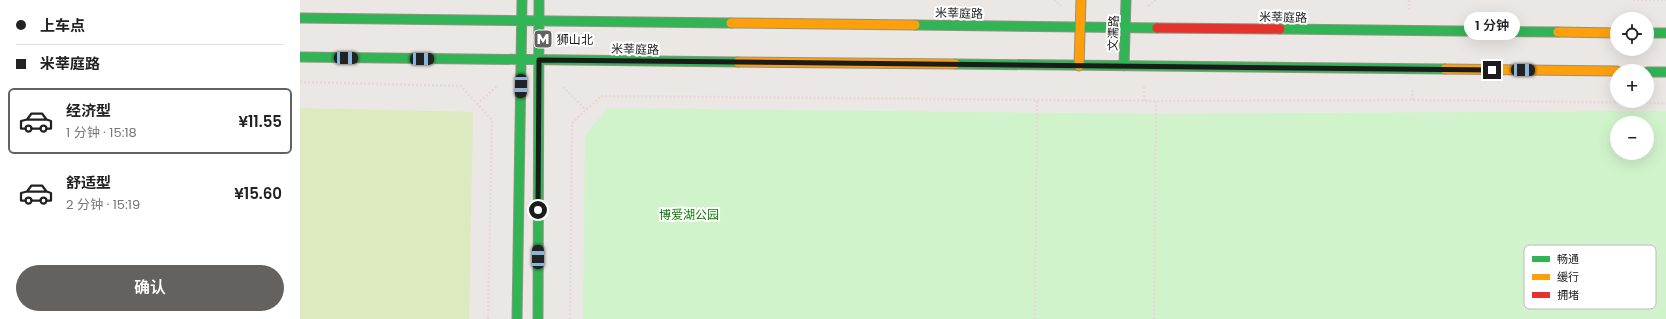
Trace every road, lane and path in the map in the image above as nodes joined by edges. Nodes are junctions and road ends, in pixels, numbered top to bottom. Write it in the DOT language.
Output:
graph roads {
  1 [pos="522,0"];
  2 [pos="539,0"];
  3 [pos="1054,0"];
  4 [pos="1081,0"];
  5 [pos="1126,0"];
  6 [pos="1156,0"];
  7 [pos="1633,0"];
  8 [pos="1666,0"];
  9 [pos="1061,6"];
  10 [pos="1146,8"];
  11 [pos="300,18"];
  12 [pos="522,20"];
  13 [pos="538,20"];
  14 [pos="1080,27"];
  15 [pos="1125,27"];
  16 [pos="1610,33"];
  17 [pos="1654,33"];
  18 [pos="1666,33"];
  19 [pos="300,57"];
  20 [pos="521,60"];
  21 [pos="539,60"];
  22 [pos="1079,66"];
  23 [pos="1124,66"];
  24 [pos="1610,72"];
  25 [pos="1654,72"];
  26 [pos="1666,72"];
  27 [pos="1144,81"];
  28 [pos="300,82"];
  29 [pos="497,86"];
  30 [pos="563,87"];
  31 [pos="1037,100"];
  32 [pos="1144,101"];
  33 [pos="1156,102"];
  34 [pos="1666,103"];
  35 [pos="477,104"];
  36 [pos="586,110"];
  37 [pos="488,319"];
  38 [pos="517,319"];
  39 [pos="538,319"];
  40 [pos="570,319"];
  41 [pos="1035,319"];
  42 [pos="1154,319"];
  1 -- 12 [label="street"];
  2 -- 13 [label="street"];
  3 -- 9 [label="path"];
  4 -- 14 [label="street"];
  5 -- 15 [label="street, 文濡路"];
  6 -- 10 [label="path"];
  7 -- 8 [label="path"];
  11 -- 12 [label="street, 米莘庭路"];
  12 -- 13 [label="street, 米莘庭路"];
  12 -- 20 [label="street"];
  13 -- 14 [label="street, 米莘庭路"];
  13 -- 21 [label="street"];
  14 -- 15 [label="street, 米莘庭路"];
  14 -- 22 [label="street"];
  15 -- 16 [label="street, 米莘庭路"];
  15 -- 23 [label="street, 文濡路"];
  17 -- 18 [label="street"];
  19 -- 20 [label="street, 米莘庭路"];
  20 -- 21 [label="street, 米莘庭路"];
  20 -- 38 [label="street"];
  21 -- 22 [label="street, 米莘庭路"];
  21 -- 39 [label="street"];
  22 -- 23 [label="street, 米莘庭路"];
  23 -- 24 [label="street, 米莘庭路"];
  25 -- 26 [label="street"];
  27 -- 32 [label="path"];
  28 -- 35 [label="path"];
  29 -- 35 [label="path"];
  30 -- 36 [label="path"];
  31 -- 32 [label="path"];
  31 -- 36 [label="path"];
  31 -- 41 [label="path"];
  32 -- 33 [label="path"];
  33 -- 34 [label="path"];
  33 -- 42 [label="path"];
  35 -- 37 [label="path"];
  36 -- 40 [label="path"];
}
